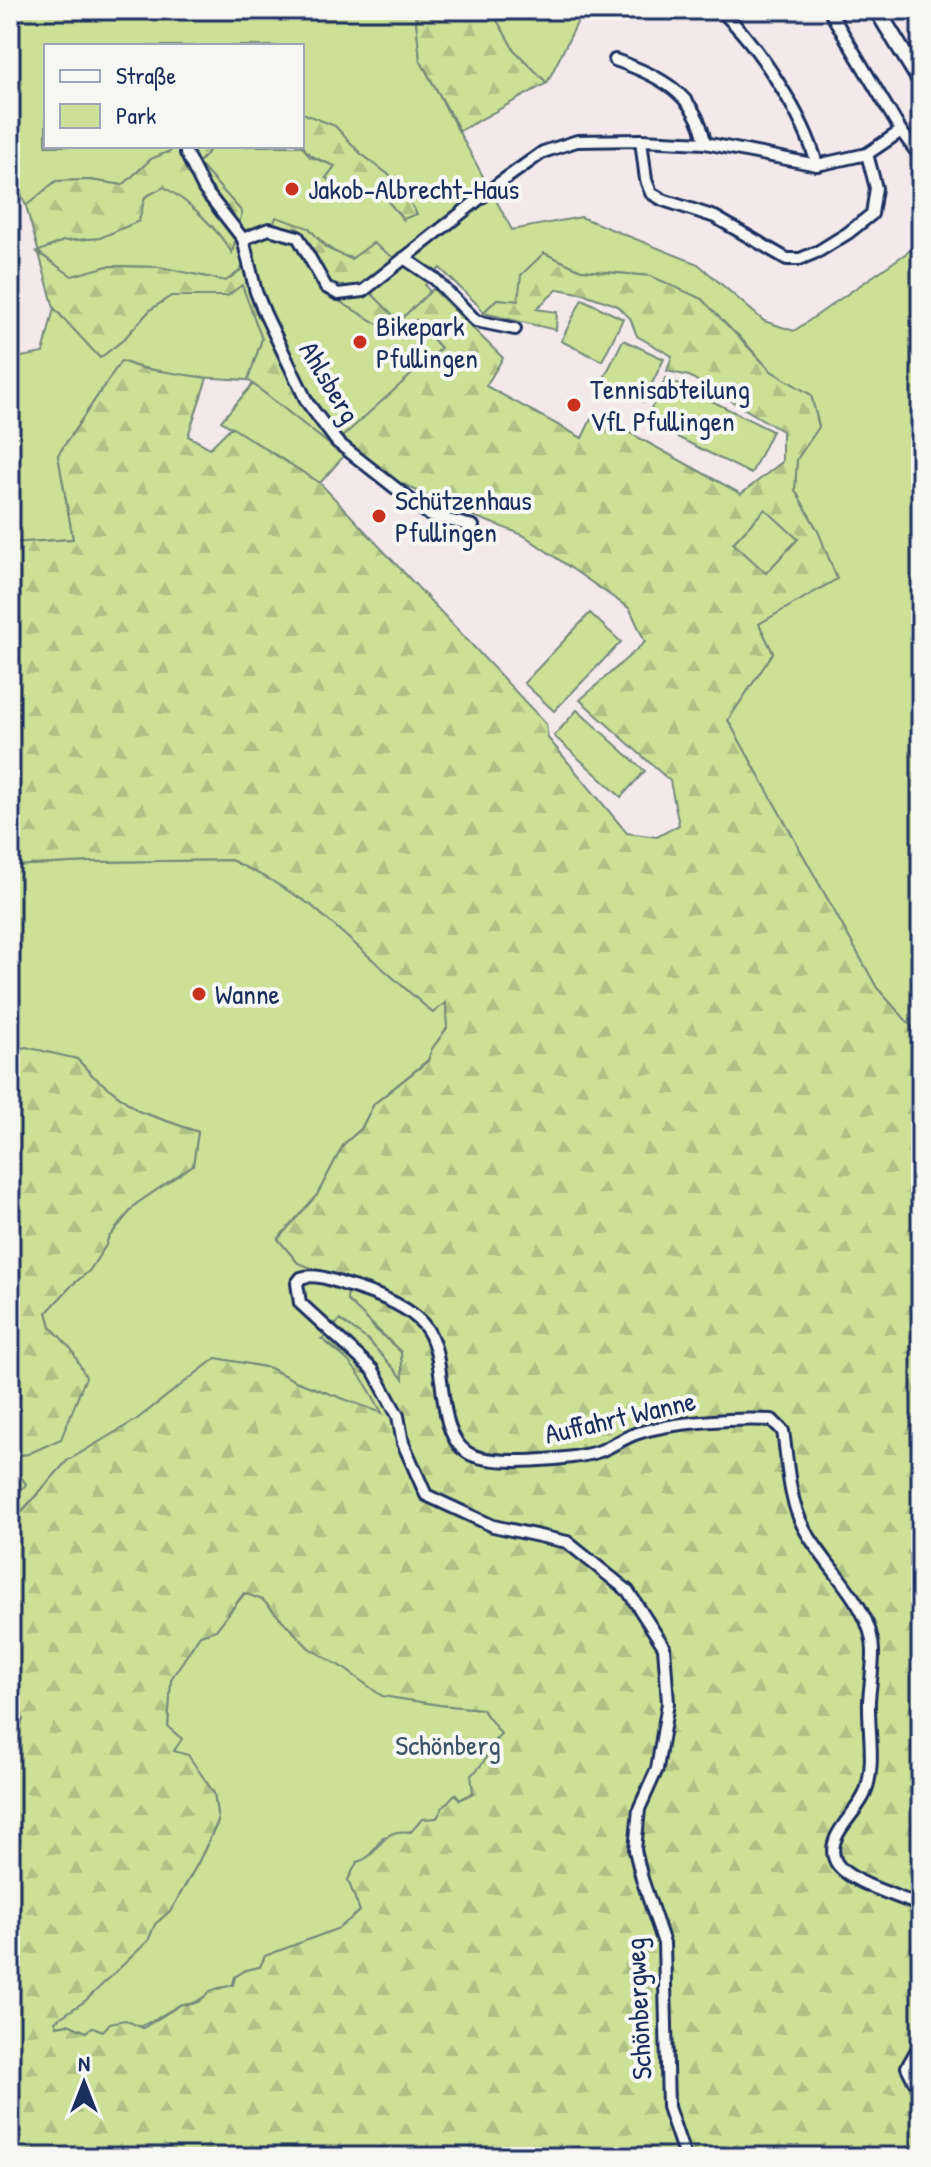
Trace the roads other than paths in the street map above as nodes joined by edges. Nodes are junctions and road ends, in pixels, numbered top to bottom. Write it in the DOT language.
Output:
graph roads {
  1 [pos="720,10"];
  2 [pos="829,10"];
  3 [pos="877,10"];
  4 [pos="916,10"];
  5 [pos="921,15"];
  6 [pos="615,60"];
  7 [pos="921,82"];
  8 [pos="901,131"];
  9 [pos="641,140"];
  10 [pos="705,143"];
  11 [pos="186,153"];
  12 [pos="867,154"];
  13 [pos="921,158"];
  14 [pos="817,165"];
  15 [pos="243,239"];
  16 [pos="404,258"];
  17 [pos="515,329"];
  18 [pos="473,526"];
  19 [pos="297,1283"];
  20 [pos="921,1909"];
  21 [pos="921,2043"];
  22 [pos="921,2087"];
  23 [pos="685,2157"];
  1 -- 14 [label="street"];
  2 -- 8 [label="street"];
  3 -- 7 [label="main road"];
  4 -- 5 [label="street"];
  6 -- 10 [label="street"];
  8 -- 12 [label="street"];
  8 -- 13 [label="street"];
  9 -- 10 [label="street"];
  9 -- 12 [label="street"];
  9 -- 16 [label="street"];
  10 -- 14 [label="street"];
  11 -- 15 [label="street"];
  12 -- 14 [label="street"];
  15 -- 16 [label="street"];
  15 -- 18 [label="street, Ahlsberg"];
  16 -- 17 [label="street"];
  19 -- 20 [label="street, Auffahrt Wanne"];
  19 -- 23 [label="street, Schönbergweg"];
  21 -- 22 [label="street"];
}
